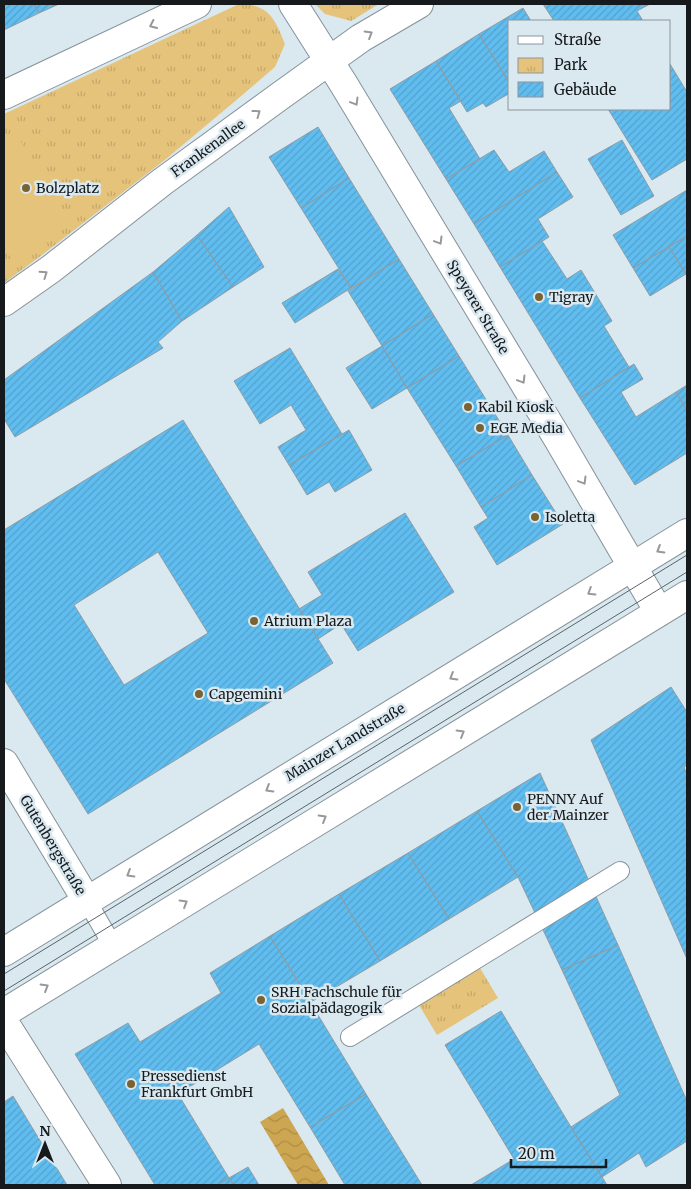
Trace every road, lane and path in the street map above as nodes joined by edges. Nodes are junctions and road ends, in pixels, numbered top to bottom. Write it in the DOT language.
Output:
graph roads {
  1 [pos="197,4"];
  2 [pos="294,4"];
  3 [pos="419,4"];
  4 [pos="329,61"];
  5 [pos="4,96"];
  6 [pos="4,302"];
  7 [pos="687,533"];
  8 [pos="633,566"];
  9 [pos="687,595"];
  10 [pos="659,612"];
  11 [pos="4,763"];
  12 [pos="620,871"];
  13 [pos="86,901"];
  14 [pos="114,946"];
  15 [pos="4,952"];
  16 [pos="4,1013"];
  17 [pos="4,1022"];
  18 [pos="350,1037"];
  19 [pos="107,1185"];
  1 -- 5 [label="street, one-way"];
  2 -- 4 [label="street, Speyerer Straße"];
  4 -- 3 [label="street, Frankenallee, one-way"];
  6 -- 4 [label="street, Frankenallee, one-way"];
  4 -- 8 [label="street, Speyerer Straße, one-way"];
  7 -- 8 [label="street, Mainzer Landstraße, one-way"];
  8 -- 10 [label="street, Speyerer Straße"];
  8 -- 13 [label="street, Mainzer Landstraße, one-way"];
  9 -- 10 [label="street"];
  14 -- 10 [label="street, one-way"];
  11 -- 13 [label="street, Gutenbergstraße"];
  12 -- 18 [label="lane"];
  13 -- 14 [label="lane"];
  13 -- 15 [label="street, Mainzer Landstraße"];
  16 -- 14 [label="street, one-way"];
  17 -- 19 [label="street"];
}
